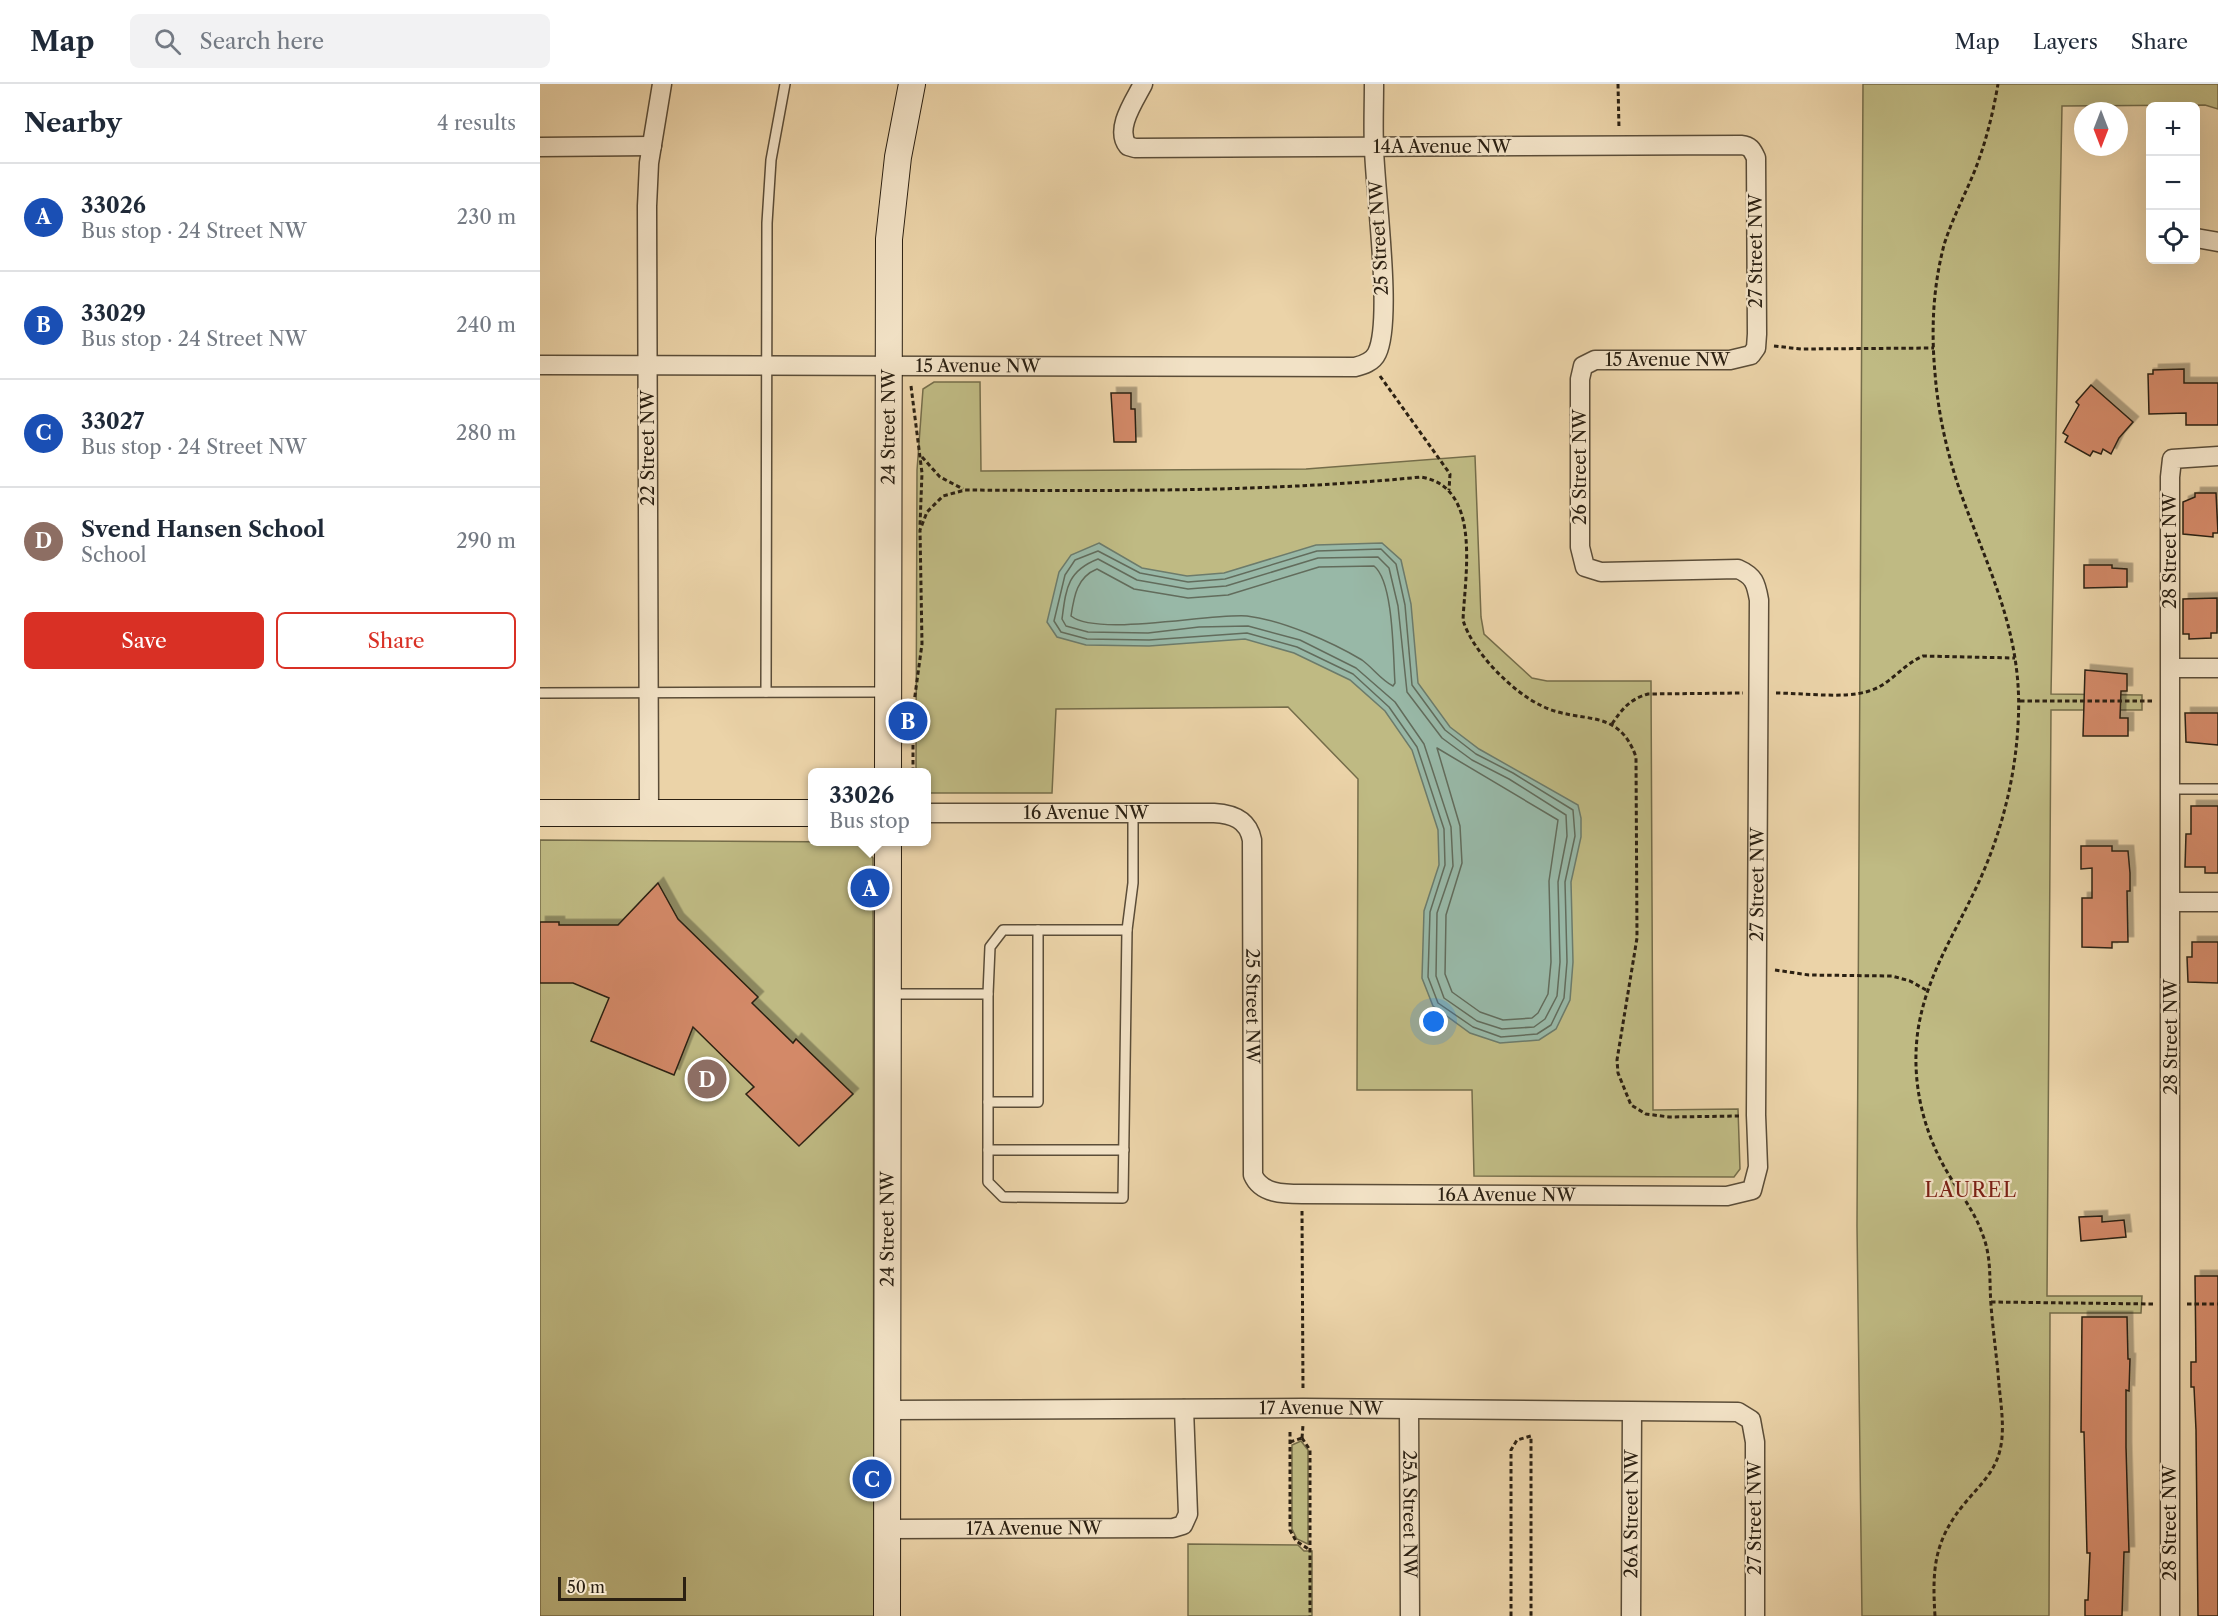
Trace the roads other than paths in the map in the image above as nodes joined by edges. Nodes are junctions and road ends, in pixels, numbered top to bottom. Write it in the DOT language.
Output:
graph roads {
  1 [pos="662,84"];
  2 [pos="785,84"];
  3 [pos="912,84"];
  4 [pos="1143,84"];
  5 [pos="1374,84"];
  6 [pos="652,146"];
  7 [pos="1749,146"];
  8 [pos="540,147"];
  9 [pos="1374,147"];
  10 [pos="2200,239"];
  11 [pos="2218,242"];
  12 [pos="1753,350"];
  13 [pos="1373,358"];
  14 [pos="540,364"];
  15 [pos="648,365"];
  16 [pos="887,365"];
  17 [pos="767,366"];
  18 [pos="1583,366"];
  19 [pos="2218,456"];
  20 [pos="1753,577"];
  21 [pos="2171,668"];
  22 [pos="2218,668"];
  23 [pos="647,692"];
  24 [pos="766,692"];
  25 [pos="889,692"];
  26 [pos="540,693"];
  27 [pos="888,768"];
  28 [pos="2169,789"];
  29 [pos="2218,789"];
  30 [pos="649,812"];
  31 [pos="540,813"];
  32 [pos="808,813"];
  33 [pos="931,813"];
  34 [pos="1133,813"];
  35 [pos="1243,821"];
  36 [pos="888,846"];
  37 [pos="2171,902"];
  38 [pos="2218,902"];
  39 [pos="1038,930"];
  40 [pos="1127,930"];
  41 [pos="889,994"];
  42 [pos="988,994"];
  43 [pos="988,1102"];
  44 [pos="988,1150"];
  45 [pos="1124,1150"];
  46 [pos="1264,1188"];
  47 [pos="1752,1190"];
  48 [pos="1184,1409"];
  49 [pos="889,1410"];
  50 [pos="1409,1410"];
  51 [pos="1632,1412"];
  52 [pos="1750,1420"];
  53 [pos="886,1529"];
  54 [pos="887,1616"];
  55 [pos="1410,1616"];
  56 [pos="1631,1616"];
  57 [pos="1755,1616"];
  58 [pos="2170,1616"];
  1 -- 6 [label="street, 22 Street NW"];
  2 -- 17 [label="lane"];
  3 -- 16 [label="street, 24 Street NW"];
  4 -- 9 [label="street, 14A Avenue NW"];
  5 -- 9 [label="street, 25 Street NW"];
  6 -- 8 [label="street"];
  6 -- 15 [label="street, 22 Street NW"];
  7 -- 9 [label="street, 14A Avenue NW"];
  7 -- 12 [label="street, 27 Street NW"];
  9 -- 13 [label="street, 25 Street NW"];
  10 -- 11 [label="street"];
  12 -- 18 [label="street, 15 Avenue NW"];
  13 -- 16 [label="street, 15 Avenue NW"];
  14 -- 15 [label="street, 15 Avenue NW"];
  15 -- 17 [label="street, 15 Avenue NW"];
  15 -- 23 [label="street, 22 Street NW"];
  16 -- 17 [label="street, 15 Avenue NW"];
  16 -- 25 [label="street, 24 Street NW"];
  17 -- 24 [label="lane"];
  18 -- 20 [label="street, 26 Street NW"];
  19 -- 21 [label="street, 28 Street NW"];
  20 -- 47 [label="street, 27 Street NW"];
  21 -- 22 [label="street"];
  21 -- 28 [label="street, 28 Street NW"];
  23 -- 24 [label="lane"];
  23 -- 26 [label="lane"];
  23 -- 30 [label="street, 22 Street NW"];
  24 -- 25 [label="lane"];
  25 -- 27 [label="street, 24 Street NW"];
  28 -- 29 [label="lane"];
  28 -- 37 [label="street, 28 Street NW"];
  30 -- 31 [label="street"];
  30 -- 32 [label="street"];
  33 -- 34 [label="street, 16 Avenue NW"];
  34 -- 35 [label="street, 16 Avenue NW"];
  34 -- 40 [label="lane"];
  35 -- 46 [label="street, 25 Street NW"];
  36 -- 41 [label="street, 24 Street NW"];
  37 -- 38 [label="street"];
  37 -- 58 [label="street, 28 Street NW"];
  39 -- 40 [label="lane"];
  39 -- 42 [label="lane"];
  39 -- 43 [label="lane"];
  40 -- 45 [label="lane"];
  41 -- 42 [label="lane"];
  41 -- 49 [label="street, 24 Street NW"];
  42 -- 43 [label="lane"];
  43 -- 44 [label="lane"];
  44 -- 45 [label="lane"];
  44 -- 45 [label="lane"];
  46 -- 47 [label="street, 16A Avenue NW"];
  48 -- 49 [label="street, 17 Avenue NW"];
  48 -- 50 [label="street, 17 Avenue NW"];
  48 -- 53 [label="street, 17A Avenue NW"];
  49 -- 53 [label="street, 24 Street NW"];
  50 -- 51 [label="street, 17 Avenue NW"];
  50 -- 55 [label="street, 25A Street NW"];
  51 -- 52 [label="street, 17 Avenue NW"];
  51 -- 56 [label="street, 26A Street NW"];
  52 -- 57 [label="street, 27 Street NW"];
  53 -- 54 [label="street, 24 Street NW"];
}
